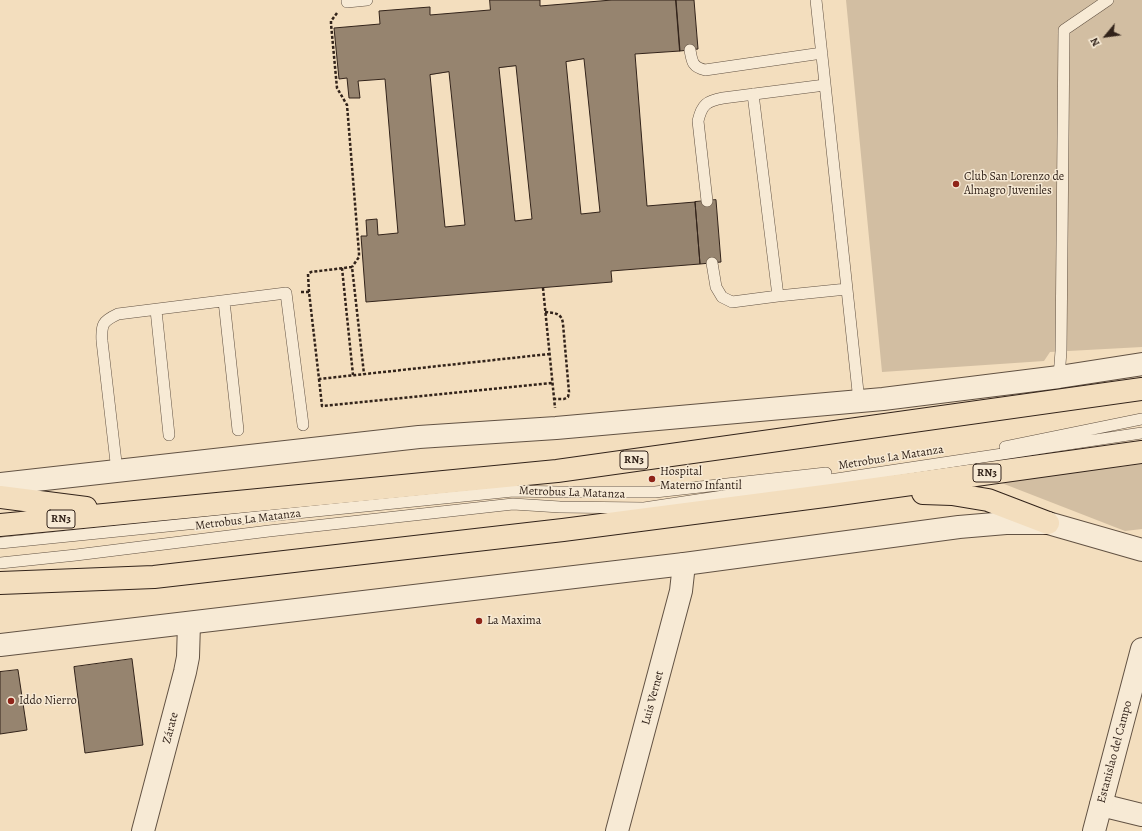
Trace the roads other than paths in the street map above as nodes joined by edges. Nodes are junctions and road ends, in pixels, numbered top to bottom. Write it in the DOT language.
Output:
graph roads {
  1 [pos="367,0"];
  2 [pos="816,0"];
  3 [pos="1108,0"];
  4 [pos="347,1"];
  5 [pos="690,50"];
  6 [pos="822,53"];
  7 [pos="825,84"];
  8 [pos="753,94"];
  9 [pos="707,201"];
  10 [pos="712,263"];
  11 [pos="847,289"];
  12 [pos="778,296"];
  13 [pos="224,301"];
  14 [pos="156,310"];
  15 [pos="1142,364"];
  16 [pos="1058,378"];
  17 [pos="1142,389"];
  18 [pos="859,401"];
  19 [pos="1142,419"];
  20 [pos="303,425"];
  21 [pos="238,430"];
  22 [pos="1142,433"];
  23 [pos="169,435"];
  24 [pos="1142,452"];
  25 [pos="117,471"];
  26 [pos="0,484"];
  27 [pos="832,495"];
  28 [pos="0,497"];
  29 [pos="123,512"];
  30 [pos="1048,523"];
  31 [pos="0,525"];
  32 [pos="0,543"];
  33 [pos="1142,550"];
  34 [pos="0,563"];
  35 [pos="684,564"];
  36 [pos="0,583"];
  37 [pos="189,623"];
  38 [pos="0,645"];
  39 [pos="1142,649"];
  40 [pos="1101,805"];
  41 [pos="1142,815"];
  42 [pos="143,831"];
  43 [pos="617,831"];
  44 [pos="1094,831"];
  1 -- 4 [label="lane"];
  2 -- 6 [label="lane"];
  3 -- 16 [label="lane"];
  5 -- 6 [label="lane"];
  6 -- 7 [label="lane"];
  7 -- 8 [label="lane"];
  7 -- 11 [label="lane"];
  8 -- 9 [label="lane"];
  8 -- 12 [label="lane"];
  10 -- 12 [label="lane"];
  11 -- 12 [label="lane"];
  11 -- 18 [label="lane"];
  13 -- 14 [label="lane"];
  13 -- 20 [label="lane"];
  13 -- 21 [label="lane"];
  14 -- 23 [label="lane"];
  14 -- 25 [label="lane"];
  15 -- 16 [label="street"];
  16 -- 18 [label="street"];
  17 -- 29 [label="highway, RN3"];
  18 -- 25 [label="street"];
  19 -- 32 [label="lane, Metrobus La Matanza"];
  22 -- 34 [label="lane, Metrobus La Matanza"];
  24 -- 27 [label="highway, RN3"];
  25 -- 26 [label="street"];
  27 -- 30 [label="highway"];
  27 -- 36 [label="highway, RN3"];
  28 -- 29 [label="highway"];
  29 -- 31 [label="highway, RN3"];
  30 -- 33 [label="street"];
  30 -- 35 [label="street"];
  35 -- 37 [label="street"];
  35 -- 43 [label="street, Luis Vernet"];
  37 -- 38 [label="street"];
  37 -- 42 [label="street, Zárate"];
  39 -- 40 [label="street, Estanislao del Campo"];
  40 -- 41 [label="street"];
  40 -- 44 [label="street, Estanislao del Campo"];
}
